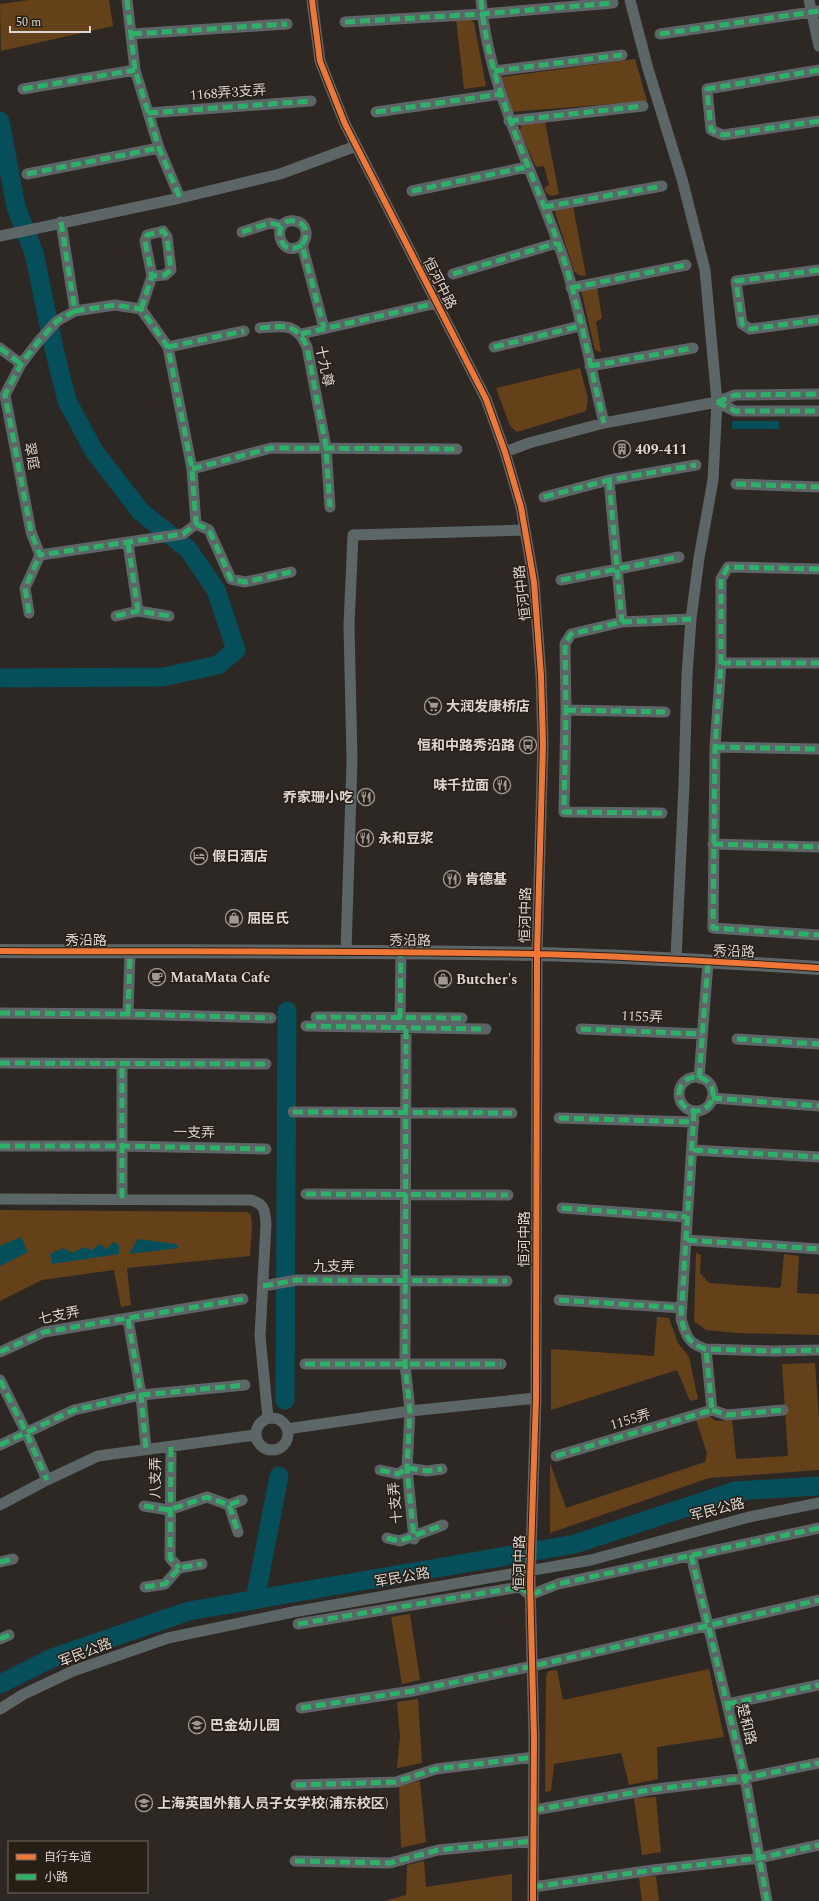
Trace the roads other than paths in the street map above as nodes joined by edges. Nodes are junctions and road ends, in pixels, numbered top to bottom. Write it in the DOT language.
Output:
graph roads {
  1 [pos="127,0"];
  2 [pos="312,0"];
  3 [pos="481,0"];
  4 [pos="630,0"];
  5 [pos="809,0"];
  6 [pos="613,3"];
  7 [pos="816,12"];
  8 [pos="482,14"];
  9 [pos="345,22"];
  10 [pos="287,24"];
  11 [pos="132,34"];
  12 [pos="660,34"];
  13 [pos="819,46"];
  14 [pos="622,55"];
  15 [pos="136,70"];
  16 [pos="819,70"];
  17 [pos="494,71"];
  18 [pos="23,89"];
  19 [pos="501,94"];
  20 [pos="311,101"];
  21 [pos="643,106"];
  22 [pos="376,112"];
  23 [pos="148,113"];
  24 [pos="509,121"];
  25 [pos="819,121"];
  26 [pos="356,146"];
  27 [pos="158,148"];
  28 [pos="527,167"];
  29 [pos="27,174"];
  30 [pos="662,186"];
  31 [pos="412,191"];
  32 [pos="180,198"];
  33 [pos="544,206"];
  34 [pos="60,222"];
  35 [pos="282,226"];
  36 [pos="242,232"];
  37 [pos="1,236"];
  38 [pos="557,244"];
  39 [pos="302,245"];
  40 [pos="686,265"];
  41 [pos="819,270"];
  42 [pos="453,274"];
  43 [pos="152,276"];
  44 [pos="571,288"];
  45 [pos="437,303"];
  46 [pos="141,309"];
  47 [pos="75,311"];
  48 [pos="819,320"];
  49 [pos="580,326"];
  50 [pos="260,328"];
  51 [pos="324,328"];
  52 [pos="244,331"];
  53 [pos="301,334"];
  54 [pos="168,347"];
  55 [pos="494,347"];
  56 [pos="0,348"];
  57 [pos="693,348"];
  58 [pos="21,364"];
  59 [pos="590,366"];
  60 [pos="819,394"];
  61 [pos="717,402"];
  62 [pos="819,411"];
  63 [pos="604,423"];
  64 [pos="326,447"];
  65 [pos="457,449"];
  66 [pos="505,452"];
  67 [pos="696,466"];
  68 [pos="192,469"];
  69 [pos="609,480"];
  70 [pos="736,484"];
  71 [pos="819,486"];
  72 [pos="544,497"];
  73 [pos="330,507"];
  74 [pos="196,524"];
  75 [pos="524,530"];
  76 [pos="128,543"];
  77 [pos="40,555"];
  78 [pos="679,557"];
  79 [pos="819,569"];
  80 [pos="618,570"];
  81 [pos="291,572"];
  82 [pos="560,580"];
  83 [pos="138,611"];
  84 [pos="29,613"];
  85 [pos="116,616"];
  86 [pos="169,616"];
  87 [pos="691,619"];
  88 [pos="622,622"];
  89 [pos="721,663"];
  90 [pos="819,663"];
  91 [pos="566,710"];
  92 [pos="664,712"];
  93 [pos="715,747"];
  94 [pos="819,749"];
  95 [pos="662,813"];
  96 [pos="713,844"];
  97 [pos="819,847"];
  98 [pos="819,935"];
  99 [pos="0,951"];
  100 [pos="346,951"];
  101 [pos="130,952"];
  102 [pos="401,952"];
  103 [pos="536,954"];
  104 [pos="676,958"];
  105 [pos="708,962"];
  106 [pos="819,968"];
  107 [pos="0,1013"];
  108 [pos="128,1014"];
  109 [pos="316,1017"];
  110 [pos="271,1018"];
  111 [pos="400,1018"];
  112 [pos="462,1018"];
  113 [pos="306,1026"];
  114 [pos="406,1029"];
  115 [pos="486,1029"];
  116 [pos="581,1029"];
  117 [pos="702,1034"];
  118 [pos="737,1039"];
  119 [pos="819,1044"];
  120 [pos="0,1063"];
  121 [pos="122,1064"];
  122 [pos="266,1064"];
  123 [pos="699,1078"];
  124 [pos="712,1098"];
  125 [pos="819,1106"];
  126 [pos="293,1112"];
  127 [pos="405,1112"];
  128 [pos="512,1113"];
  129 [pos="694,1117"];
  130 [pos="559,1118"];
  131 [pos="0,1146"];
  132 [pos="121,1146"];
  133 [pos="266,1149"];
  134 [pos="693,1150"];
  135 [pos="819,1157"];
  136 [pos="306,1194"];
  137 [pos="405,1194"];
  138 [pos="508,1195"];
  139 [pos="122,1198"];
  140 [pos="0,1199"];
  141 [pos="562,1208"];
  142 [pos="687,1217"];
  143 [pos="687,1240"];
  144 [pos="819,1249"];
  145 [pos="507,1280"];
  146 [pos="404,1281"];
  147 [pos="263,1286"];
  148 [pos="243,1299"];
  149 [pos="559,1300"];
  150 [pos="682,1308"];
  151 [pos="128,1319"];
  152 [pos="706,1349"];
  153 [pos="819,1350"];
  154 [pos="0,1352"];
  155 [pos="305,1364"];
  156 [pos="405,1364"];
  157 [pos="501,1364"];
  158 [pos="0,1380"];
  159 [pos="246,1385"];
  160 [pos="141,1395"];
  161 [pos="536,1398"];
  162 [pos="712,1410"];
  163 [pos="783,1410"];
  164 [pos="410,1411"];
  165 [pos="268,1418"];
  166 [pos="287,1429"];
  167 [pos="26,1432"];
  168 [pos="255,1435"];
  169 [pos="0,1445"];
  170 [pos="171,1447"];
  171 [pos="146,1449"];
  172 [pos="556,1456"];
  173 [pos="407,1468"];
  174 [pos="442,1469"];
  175 [pos="380,1470"];
  176 [pos="47,1480"];
  177 [pos="242,1500"];
  178 [pos="819,1503"];
  179 [pos="0,1505"];
  180 [pos="229,1505"];
  181 [pos="144,1506"];
  182 [pos="169,1510"];
  183 [pos="443,1525"];
  184 [pos="819,1528"];
  185 [pos="238,1532"];
  186 [pos="414,1537"];
  187 [pos="387,1538"];
  188 [pos="691,1556"];
  189 [pos="13,1559"];
  190 [pos="0,1562"];
  191 [pos="202,1564"];
  192 [pos="179,1568"];
  193 [pos="531,1570"];
  194 [pos="145,1587"];
  195 [pos="530,1594"];
  196 [pos="819,1600"];
  197 [pos="298,1624"];
  198 [pos="708,1626"];
  199 [pos="533,1666"];
  200 [pos="819,1686"];
  201 [pos="727,1704"];
  202 [pos="301,1708"];
  203 [pos="0,1709"];
  204 [pos="534,1756"];
  205 [pos="819,1763"];
  206 [pos="745,1778"];
  207 [pos="296,1785"];
  208 [pos="534,1810"];
  209 [pos="533,1841"];
  210 [pos="819,1845"];
  211 [pos="759,1858"];
  212 [pos="295,1861"];
  213 [pos="533,1887"];
  214 [pos="533,1901"];
  215 [pos="768,1901"];
  1 -- 11 [label="street"];
  2 -- 26 [label="street, 恒河中路"];
  3 -- 8 [label="street"];
  4 -- 61 [label="street"];
  5 -- 7 [label="street"];
  6 -- 8 [label="street"];
  7 -- 12 [label="street"];
  7 -- 13 [label="street"];
  8 -- 9 [label="street"];
  8 -- 17 [label="street"];
  10 -- 11 [label="street"];
  11 -- 15 [label="street"];
  14 -- 17 [label="street"];
  15 -- 18 [label="street"];
  15 -- 23 [label="street"];
  16 -- 25 [label="street"];
  17 -- 19 [label="street"];
  19 -- 22 [label="street"];
  19 -- 24 [label="street"];
  20 -- 23 [label="street, 1168弄3支弄"];
  21 -- 24 [label="street"];
  23 -- 27 [label="street"];
  24 -- 28 [label="street"];
  26 -- 32 [label="street"];
  26 -- 45 [label="street, 恒河中路"];
  27 -- 29 [label="street"];
  27 -- 32 [label="street"];
  28 -- 31 [label="street"];
  28 -- 33 [label="street"];
  30 -- 33 [label="street"];
  32 -- 34 [label="street"];
  33 -- 38 [label="street"];
  34 -- 37 [label="street"];
  34 -- 47 [label="street"];
  35 -- 36 [label="street, 十九尊"];
  35 -- 39 [label="street"];
  35 -- 39 [label="street, 十九尊"];
  38 -- 42 [label="street"];
  38 -- 44 [label="street"];
  39 -- 51 [label="street, 十九尊"];
  40 -- 44 [label="street"];
  41 -- 48 [label="street"];
  43 -- 46 [label="street"];
  44 -- 49 [label="street"];
  45 -- 51 [label="street"];
  45 -- 66 [label="street, 恒河中路"];
  46 -- 47 [label="street, 翠庭"];
  46 -- 54 [label="street"];
  47 -- 58 [label="street, 翠庭"];
  49 -- 55 [label="street"];
  49 -- 59 [label="street"];
  50 -- 53 [label="street, 十九尊"];
  51 -- 53 [label="street"];
  52 -- 54 [label="street"];
  53 -- 64 [label="street, 十九尊"];
  54 -- 68 [label="street"];
  56 -- 58 [label="street"];
  57 -- 59 [label="street"];
  58 -- 77 [label="street, 翠庭"];
  59 -- 63 [label="street"];
  60 -- 61 [label="street"];
  61 -- 62 [label="street"];
  61 -- 63 [label="street"];
  61 -- 87 [label="street"];
  63 -- 66 [label="street"];
  64 -- 65 [label="street"];
  64 -- 68 [label="street"];
  64 -- 73 [label="street, 十九尊"];
  66 -- 75 [label="street, 恒河中路"];
  67 -- 69 [label="street"];
  68 -- 74 [label="street"];
  69 -- 72 [label="street"];
  69 -- 80 [label="street"];
  70 -- 71 [label="street"];
  74 -- 76 [label="street"];
  74 -- 81 [label="street"];
  75 -- 100 [label="street"];
  75 -- 103 [label="street, 恒河中路"];
  76 -- 77 [label="street"];
  76 -- 83 [label="street"];
  77 -- 84 [label="street"];
  78 -- 80 [label="street"];
  79 -- 89 [label="street"];
  80 -- 82 [label="street"];
  80 -- 88 [label="street"];
  83 -- 85 [label="street"];
  83 -- 86 [label="street"];
  87 -- 88 [label="street"];
  87 -- 104 [label="street"];
  88 -- 91 [label="street"];
  89 -- 90 [label="street"];
  89 -- 93 [label="street"];
  91 -- 92 [label="street"];
  91 -- 95 [label="street"];
  93 -- 94 [label="street"];
  93 -- 96 [label="street"];
  96 -- 97 [label="street"];
  96 -- 98 [label="street"];
  99 -- 101 [label="main road, 秀沿路"];
  100 -- 101 [label="main road, 秀沿路"];
  100 -- 102 [label="main road, 秀沿路"];
  101 -- 108 [label="street"];
  102 -- 103 [label="main road, 秀沿路"];
  102 -- 111 [label="street"];
  103 -- 104 [label="main road, 秀沿路"];
  103 -- 161 [label="street, 恒河中路"];
  104 -- 105 [label="main road, 秀沿路"];
  105 -- 106 [label="main road, 秀沿路"];
  105 -- 117 [label="street"];
  107 -- 108 [label="street"];
  108 -- 110 [label="street"];
  109 -- 111 [label="street"];
  111 -- 112 [label="street"];
  113 -- 114 [label="street"];
  114 -- 115 [label="street"];
  114 -- 127 [label="street"];
  116 -- 117 [label="street, 1155弄"];
  117 -- 123 [label="street"];
  118 -- 119 [label="street"];
  120 -- 121 [label="street"];
  121 -- 122 [label="street"];
  121 -- 132 [label="street"];
  123 -- 124 [label="street"];
  123 -- 129 [label="street"];
  124 -- 125 [label="street"];
  124 -- 129 [label="street"];
  126 -- 127 [label="street"];
  127 -- 128 [label="street"];
  127 -- 137 [label="street"];
  129 -- 130 [label="street"];
  129 -- 134 [label="street"];
  131 -- 132 [label="street, 一支弄"];
  132 -- 133 [label="street, 一支弄"];
  132 -- 139 [label="street"];
  134 -- 135 [label="street"];
  134 -- 142 [label="street"];
  136 -- 137 [label="street"];
  137 -- 138 [label="street"];
  137 -- 146 [label="street"];
  139 -- 140 [label="street"];
  139 -- 147 [label="street"];
  141 -- 142 [label="street"];
  142 -- 143 [label="street"];
  143 -- 144 [label="street"];
  143 -- 150 [label="street"];
  145 -- 146 [label="street, 九支弄"];
  146 -- 147 [label="street, 九支弄"];
  146 -- 156 [label="street"];
  147 -- 165 [label="street"];
  148 -- 151 [label="street, 七支弄"];
  149 -- 150 [label="street"];
  150 -- 152 [label="street"];
  151 -- 154 [label="street, 七支弄"];
  151 -- 160 [label="street"];
  152 -- 153 [label="street"];
  152 -- 162 [label="street"];
  155 -- 156 [label="street"];
  156 -- 157 [label="street"];
  156 -- 164 [label="street"];
  158 -- 167 [label="street"];
  159 -- 160 [label="street"];
  160 -- 167 [label="street"];
  160 -- 171 [label="street"];
  161 -- 164 [label="street"];
  161 -- 193 [label="street, 恒河中路"];
  162 -- 163 [label="street, 1155弄"];
  162 -- 172 [label="street, 1155弄"];
  164 -- 166 [label="street"];
  164 -- 173 [label="street, 十支弄"];
  165 -- 166 [label="street"];
  165 -- 168 [label="street"];
  166 -- 168 [label="street"];
  167 -- 169 [label="street"];
  167 -- 176 [label="street"];
  168 -- 170 [label="street"];
  170 -- 171 [label="street"];
  170 -- 182 [label="street, 八支弄"];
  171 -- 176 [label="street"];
  173 -- 174 [label="street, 十支弄"];
  173 -- 175 [label="street, 十支弄"];
  173 -- 186 [label="street, 十支弄"];
  176 -- 179 [label="street"];
  177 -- 180 [label="street"];
  178 -- 193 [label="street, 军民公路"];
  180 -- 182 [label="street, 八支弄"];
  180 -- 185 [label="street"];
  181 -- 182 [label="street, 八支弄"];
  182 -- 192 [label="street, 八支弄"];
  183 -- 186 [label="street, 十支弄"];
  184 -- 188 [label="street"];
  186 -- 187 [label="street, 十支弄"];
  188 -- 195 [label="street"];
  188 -- 198 [label="street, 楚和路"];
  189 -- 190 [label="street"];
  191 -- 192 [label="street"];
  192 -- 194 [label="street"];
  193 -- 195 [label="street, 恒河中路"];
  193 -- 203 [label="street, 军民公路"];
  195 -- 197 [label="street"];
  195 -- 199 [label="street, 恒河中路"];
  196 -- 198 [label="street"];
  198 -- 199 [label="street"];
  198 -- 201 [label="street, 楚和路"];
  199 -- 202 [label="street"];
  199 -- 204 [label="street, 恒河中路"];
  200 -- 201 [label="street"];
  201 -- 206 [label="street, 楚和路"];
  204 -- 207 [label="street"];
  204 -- 208 [label="street, 恒河中路"];
  205 -- 206 [label="street"];
  206 -- 208 [label="street"];
  206 -- 211 [label="street, 楚和路"];
  208 -- 209 [label="street, 恒河中路"];
  209 -- 212 [label="street"];
  209 -- 213 [label="street, 恒河中路"];
  210 -- 211 [label="street"];
  211 -- 213 [label="street"];
  211 -- 215 [label="street, 楚和路"];
  213 -- 214 [label="street, 恒河中路"];
}
